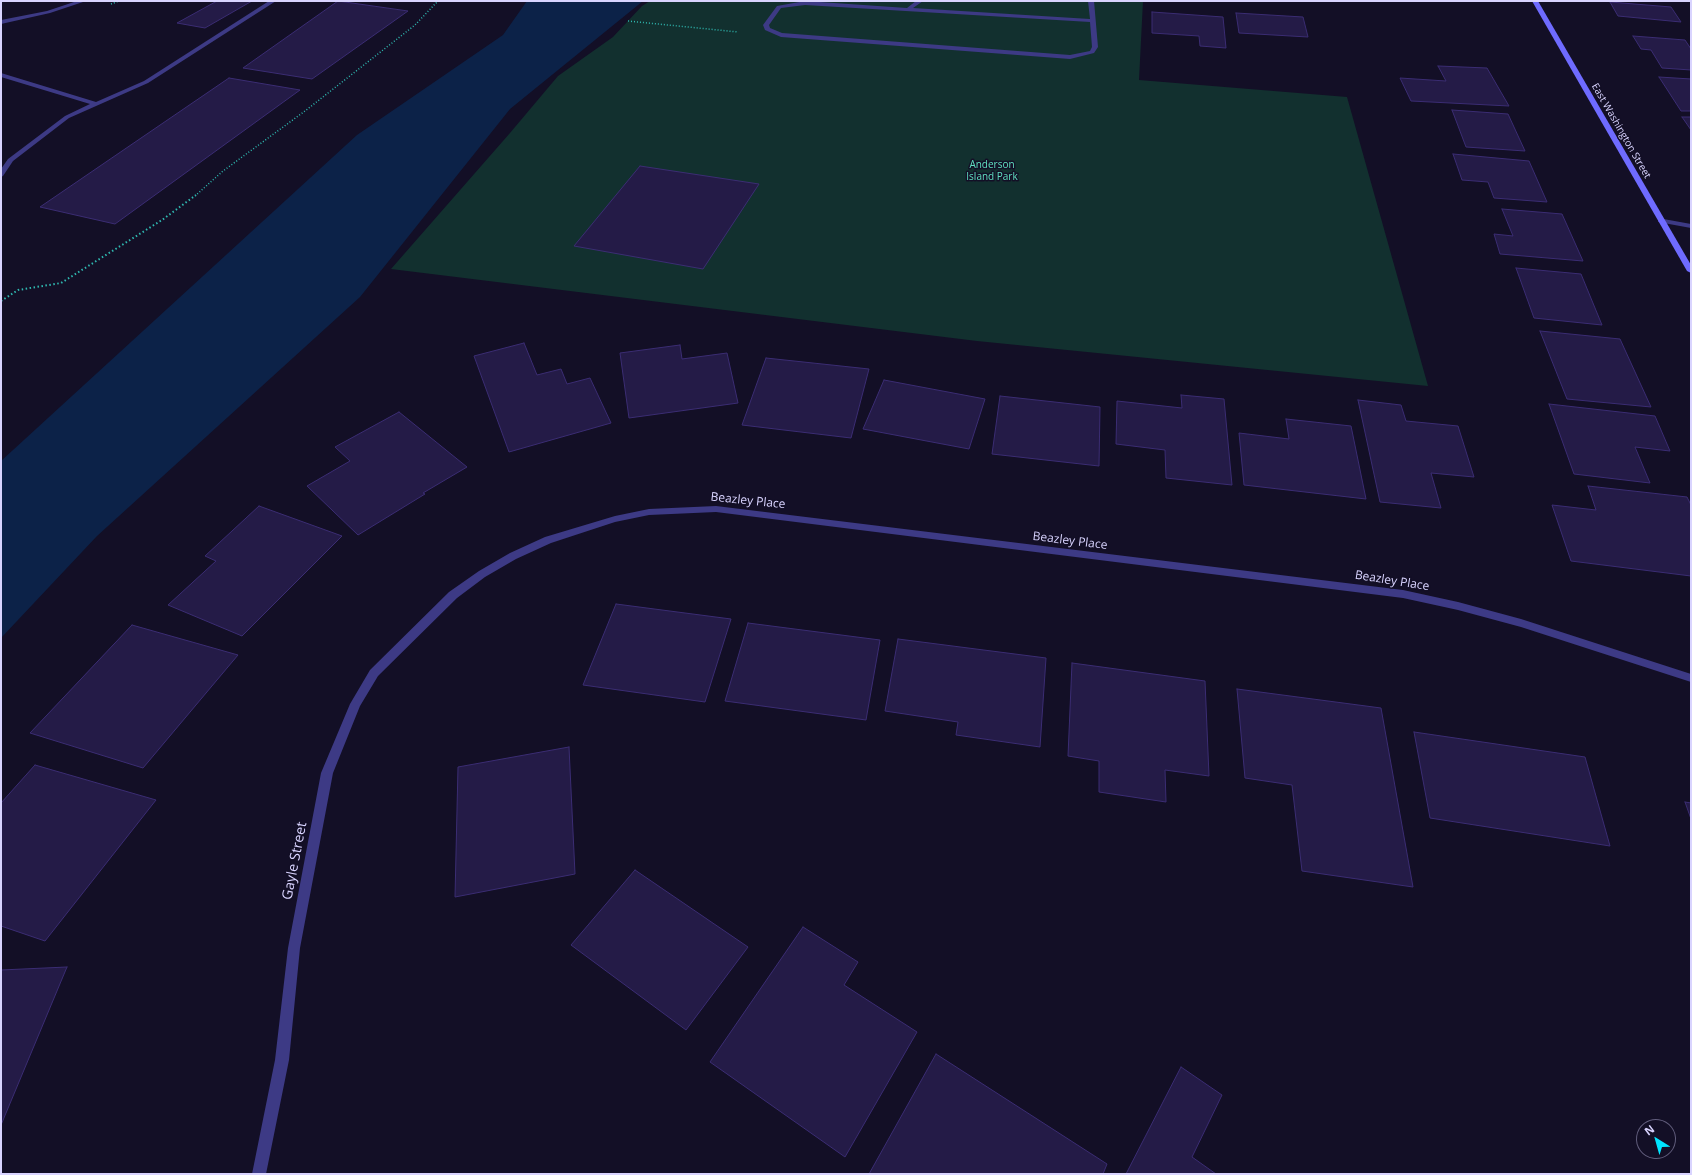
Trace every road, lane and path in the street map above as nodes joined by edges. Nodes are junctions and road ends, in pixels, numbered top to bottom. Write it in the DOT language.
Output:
graph roads {
  1 [pos="83,1"];
  2 [pos="273,1"];
  3 [pos="438,1"];
  4 [pos="920,1"];
  5 [pos="1091,1"];
  6 [pos="1534,1"];
  7 [pos="907,10"];
  8 [pos="628,21"];
  9 [pos="1,22"];
  10 [pos="1093,22"];
  11 [pos="744,33"];
  12 [pos="1,75"];
  13 [pos="96,104"];
  14 [pos="1,175"];
  15 [pos="1661,220"];
  16 [pos="1691,226"];
  17 [pos="1691,271"];
  18 [pos="1,301"];
  19 [pos="453,595"];
  20 [pos="1691,678"];
  21 [pos="259,1174"];
  1 -- 9 [label="street"];
  2 -- 13 [label="street"];
  3 -- 18 [label="path"];
  4 -- 7 [label="street"];
  5 -- 10 [label="street"];
  6 -- 15 [label="street, East Washington Street"];
  7 -- 10 [label="street"];
  7 -- 10 [label="street"];
  8 -- 11 [label="path"];
  12 -- 13 [label="street"];
  13 -- 14 [label="street"];
  15 -- 16 [label="street"];
  15 -- 17 [label="street, East Washington Street"];
  19 -- 20 [label="street, Beazley Place"];
  19 -- 21 [label="street, Gayle Street"];
}
